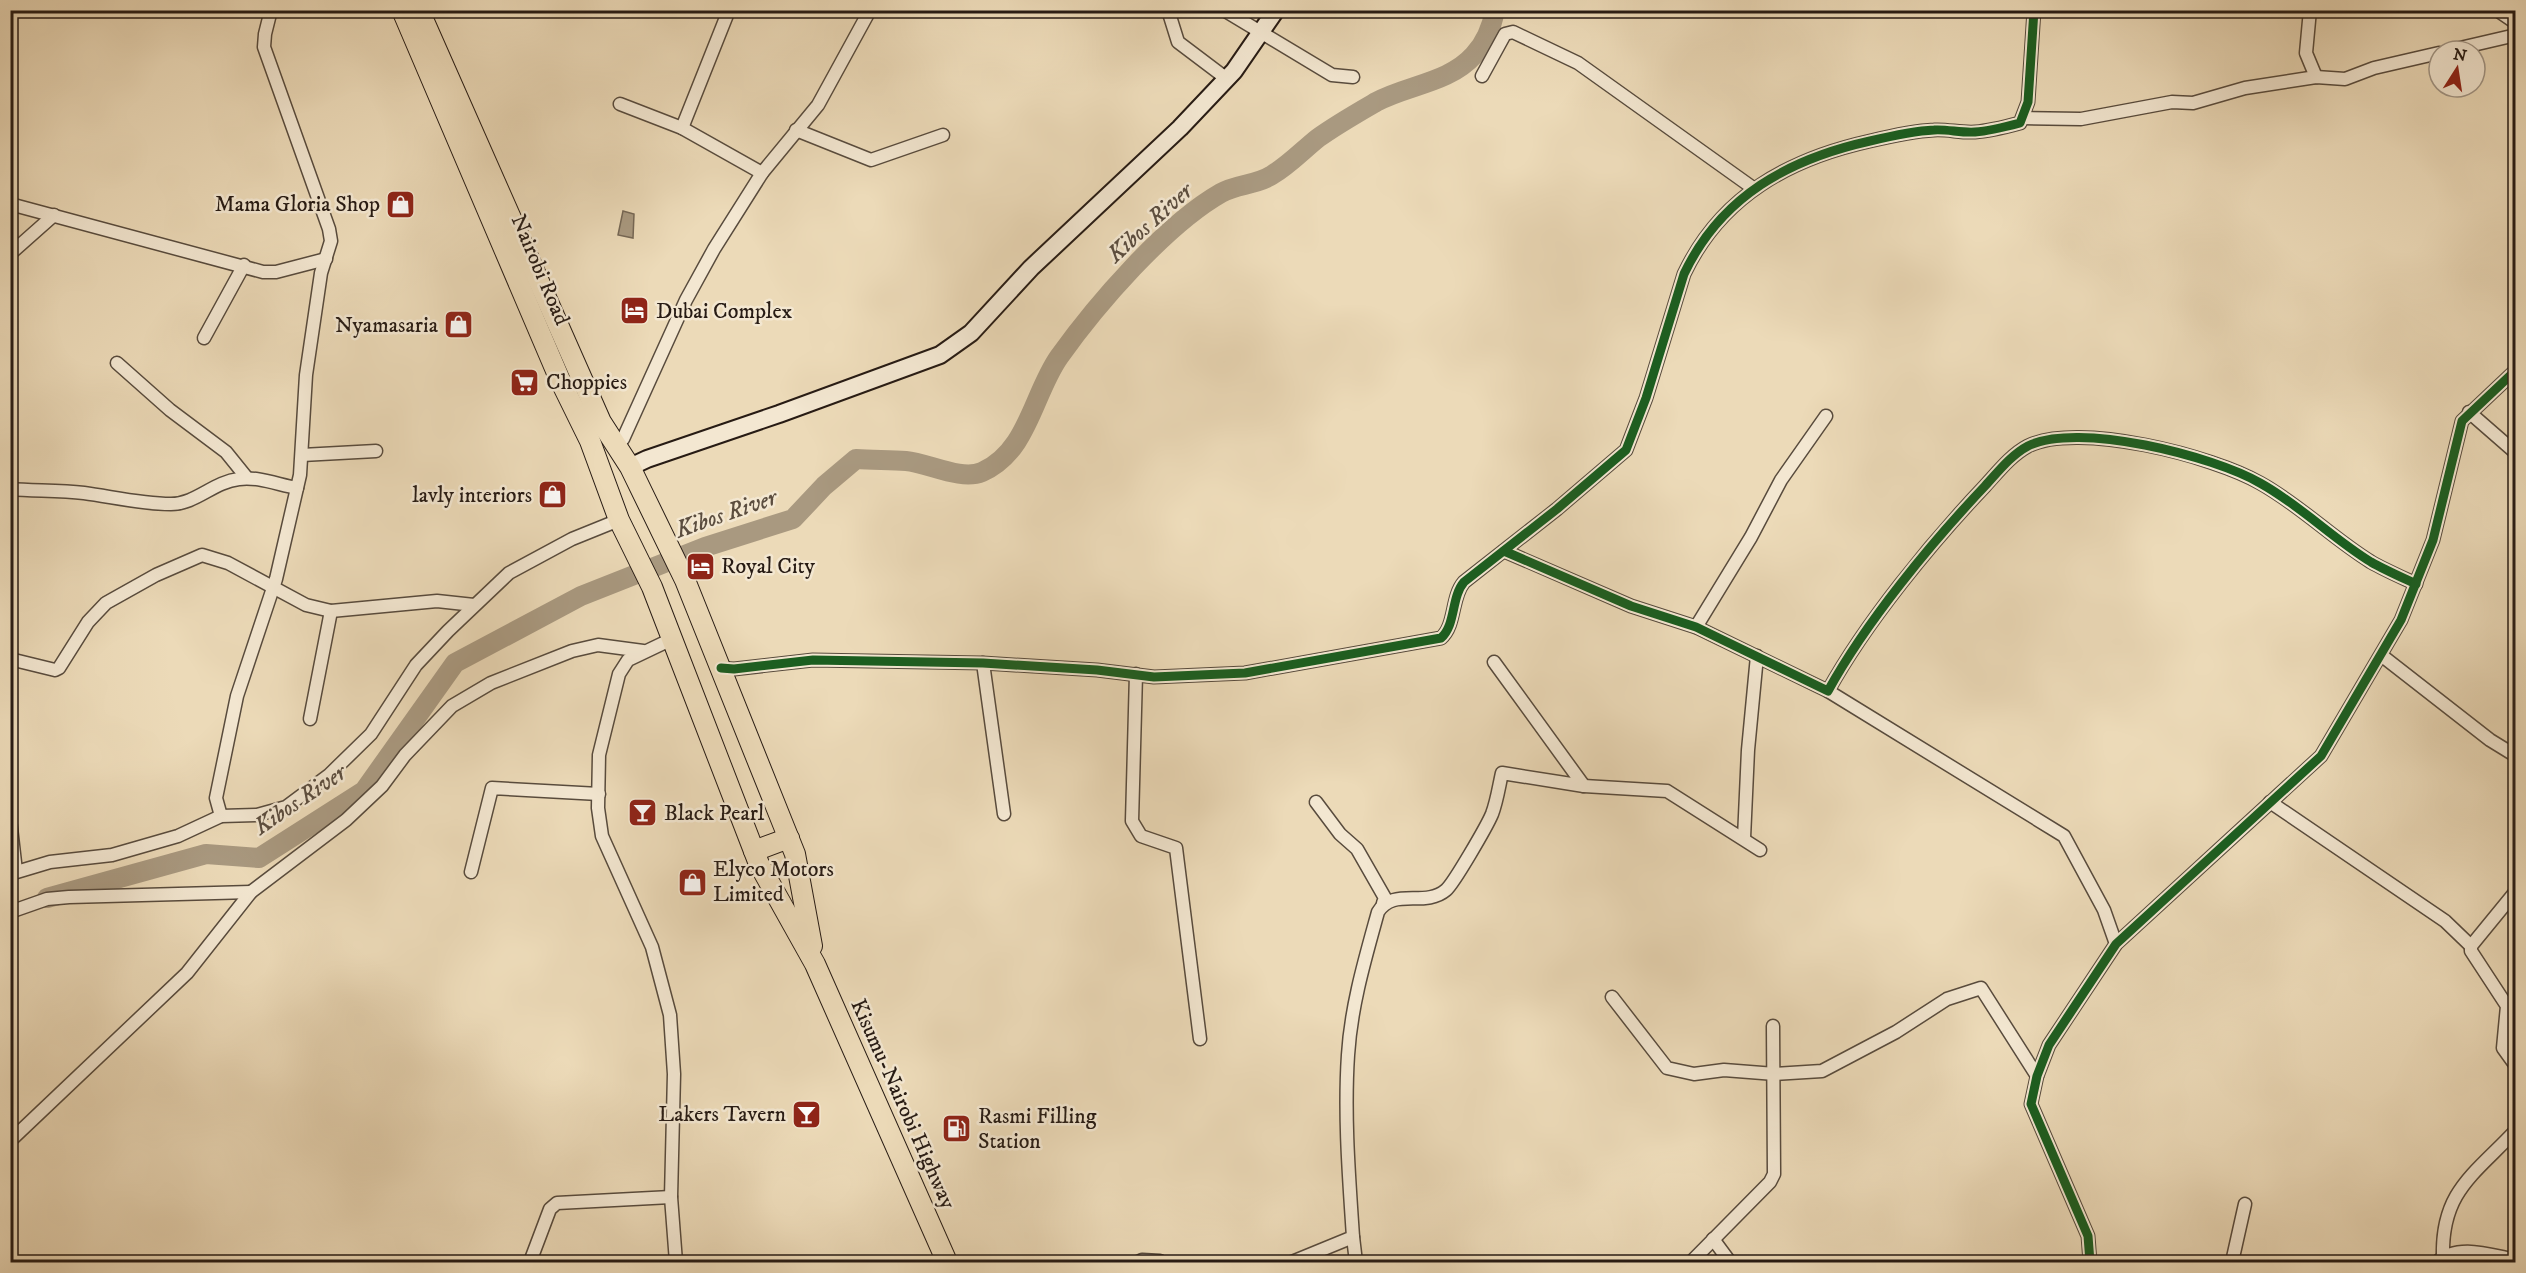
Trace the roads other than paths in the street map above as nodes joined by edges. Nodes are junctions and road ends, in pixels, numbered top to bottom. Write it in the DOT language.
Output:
graph roads {
  1 [pos="271,10"];
  2 [pos="402,10"];
  3 [pos="419,10"];
  4 [pos="729,10"];
  5 [pos="870,10"];
  6 [pos="1168,10"];
  7 [pos="1224,10"];
  8 [pos="1276,10"];
  9 [pos="2034,10"];
  10 [pos="2310,10"];
  11 [pos="2497,10"];
  12 [pos="2516,23"];
  13 [pos="1262,32"];
  14 [pos="2516,35"];
  15 [pos="2487,42"];
  16 [pos="2427,56"];
  17 [pos="1482,76"];
  18 [pos="1353,77"];
  19 [pos="2316,77"];
  20 [pos="1227,79"];
  21 [pos="620,104"];
  22 [pos="2023,118"];
  23 [pos="682,128"];
  24 [pos="796,130"];
  25 [pos="944,135"];
  26 [pos="762,173"];
  27 [pos="1753,188"];
  28 [pos="10,204"];
  29 [pos="54,215"];
  30 [pos="10,254"];
  31 [pos="326,259"];
  32 [pos="244,265"];
  33 [pos="204,338"];
  34 [pos="117,363"];
  35 [pos="2516,370"];
  36 [pos="2469,412"];
  37 [pos="1826,416"];
  38 [pos="623,439"];
  39 [pos="376,451"];
  40 [pos="2516,453"];
  41 [pos="302,455"];
  42 [pos="630,467"];
  43 [pos="247,478"];
  44 [pos="297,488"];
  45 [pos="10,489"];
  46 [pos="619,520"];
  47 [pos="1504,551"];
  48 [pos="2416,584"];
  49 [pos="274,585"];
  50 [pos="474,605"];
  51 [pos="331,611"];
  52 [pos="1696,627"];
  53 [pos="672,639"];
  54 [pos="643,651"];
  55 [pos="2381,655"];
  56 [pos="1757,656"];
  57 [pos="10,659"];
  58 [pos="1494,662"];
  59 [pos="983,663"];
  60 [pos="721,668"];
  61 [pos="1136,674"];
  62 [pos="1828,691"];
  63 [pos="310,719"];
  64 [pos="2516,756"];
  65 [pos="1584,786"];
  66 [pos="598,794"];
  67 [pos="1316,802"];
  68 [pos="2271,802"];
  69 [pos="1004,814"];
  70 [pos="221,816"];
  71 [pos="10,819"];
  72 [pos="789,838"];
  73 [pos="1744,838"];
  74 [pos="753,850"];
  75 [pos="1760,850"];
  76 [pos="13,872"];
  77 [pos="471,872"];
  78 [pos="2516,891"];
  79 [pos="251,892"];
  80 [pos="1383,903"];
  81 [pos="10,912"];
  82 [pos="2116,944"];
  83 [pos="2471,946"];
  84 [pos="815,964"];
  85 [pos="1612,997"];
  86 [pos="1773,1026"];
  87 [pos="1200,1039"];
  88 [pos="2516,1066"];
  89 [pos="1775,1074"];
  90 [pos="2037,1076"];
  91 [pos="2516,1130"];
  92 [pos="10,1141"];
  93 [pos="671,1197"];
  94 [pos="2245,1204"];
  95 [pos="1353,1237"];
  96 [pos="1713,1239"];
  97 [pos="2440,1260"];
  98 [pos="2516,1260"];
  99 [pos="1160,1261"];
  100 [pos="947,1262"];
  101 [pos="530,1263"];
  102 [pos="676,1263"];
  103 [pos="1138,1263"];
  104 [pos="1292,1263"];
  105 [pos="1356,1263"];
  106 [pos="1691,1263"];
  107 [pos="1730,1263"];
  108 [pos="2090,1263"];
  109 [pos="2232,1263"];
  1 -- 31 [label="street"];
  2 -- 46 [label="highway, Nairobi Road"];
  3 -- 42 [label="highway, Nairobi Road"];
  4 -- 23 [label="street"];
  5 -- 24 [label="street"];
  6 -- 20 [label="street"];
  7 -- 13 [label="street"];
  8 -- 13 [label="main road"];
  9 -- 22 [label="street"];
  10 -- 19 [label="street"];
  11 -- 12 [label="street"];
  13 -- 18 [label="street"];
  13 -- 20 [label="main road"];
  14 -- 15 [label="street"];
  16 -- 19 [label="street"];
  17 -- 27 [label="street"];
  19 -- 22 [label="street"];
  20 -- 42 [label="main road"];
  21 -- 23 [label="street"];
  22 -- 27 [label="street"];
  23 -- 26 [label="street"];
  24 -- 25 [label="street"];
  24 -- 26 [label="street"];
  26 -- 38 [label="street"];
  27 -- 47 [label="street"];
  28 -- 29 [label="street"];
  29 -- 30 [label="street"];
  29 -- 32 [label="street"];
  31 -- 32 [label="street"];
  31 -- 41 [label="street"];
  32 -- 33 [label="street"];
  34 -- 43 [label="street"];
  35 -- 36 [label="street"];
  36 -- 40 [label="street"];
  36 -- 48 [label="street"];
  37 -- 52 [label="street"];
  39 -- 41 [label="street"];
  41 -- 44 [label="street"];
  42 -- 60 [label="highway, Nairobi Road"];
  43 -- 44 [label="street"];
  43 -- 45 [label="street"];
  44 -- 49 [label="street"];
  46 -- 50 [label="street"];
  46 -- 53 [label="highway, Nairobi Road"];
  47 -- 52 [label="street"];
  47 -- 61 [label="street"];
  48 -- 55 [label="street"];
  48 -- 62 [label="street"];
  49 -- 51 [label="street"];
  49 -- 57 [label="street"];
  49 -- 70 [label="street"];
  50 -- 51 [label="street"];
  50 -- 70 [label="street"];
  51 -- 63 [label="street"];
  52 -- 56 [label="street"];
  53 -- 54 [label="street"];
  53 -- 74 [label="highway, Nairobi Road"];
  54 -- 66 [label="street"];
  54 -- 79 [label="street"];
  55 -- 64 [label="street"];
  55 -- 68 [label="street"];
  56 -- 62 [label="street"];
  56 -- 73 [label="street"];
  58 -- 65 [label="street"];
  59 -- 60 [label="street"];
  59 -- 61 [label="street"];
  59 -- 69 [label="street"];
  60 -- 72 [label="highway, Nairobi Road"];
  61 -- 87 [label="street"];
  62 -- 82 [label="street"];
  65 -- 73 [label="street"];
  65 -- 80 [label="street"];
  66 -- 77 [label="street"];
  66 -- 93 [label="street"];
  67 -- 80 [label="street"];
  68 -- 82 [label="street"];
  68 -- 83 [label="street"];
  70 -- 76 [label="street"];
  71 -- 76 [label="street"];
  72 -- 74 [label="highway"];
  72 -- 84 [label="highway, Nairobi Road"];
  73 -- 75 [label="street"];
  74 -- 84 [label="highway, Nairobi Road"];
  78 -- 83 [label="street"];
  79 -- 81 [label="street"];
  79 -- 92 [label="street"];
  80 -- 95 [label="street"];
  82 -- 90 [label="street"];
  83 -- 88 [label="street"];
  84 -- 100 [label="highway, Kisumu-Nairobi Highway"];
  85 -- 89 [label="street"];
  86 -- 89 [label="street"];
  89 -- 90 [label="street"];
  89 -- 96 [label="street"];
  90 -- 108 [label="street"];
  91 -- 97 [label="street"];
  93 -- 101 [label="street"];
  93 -- 102 [label="street"];
  94 -- 109 [label="street"];
  95 -- 104 [label="street"];
  95 -- 105 [label="street"];
  96 -- 106 [label="street"];
  96 -- 107 [label="street"];
  97 -- 98 [label="street"];
  99 -- 103 [label="street"];
}
